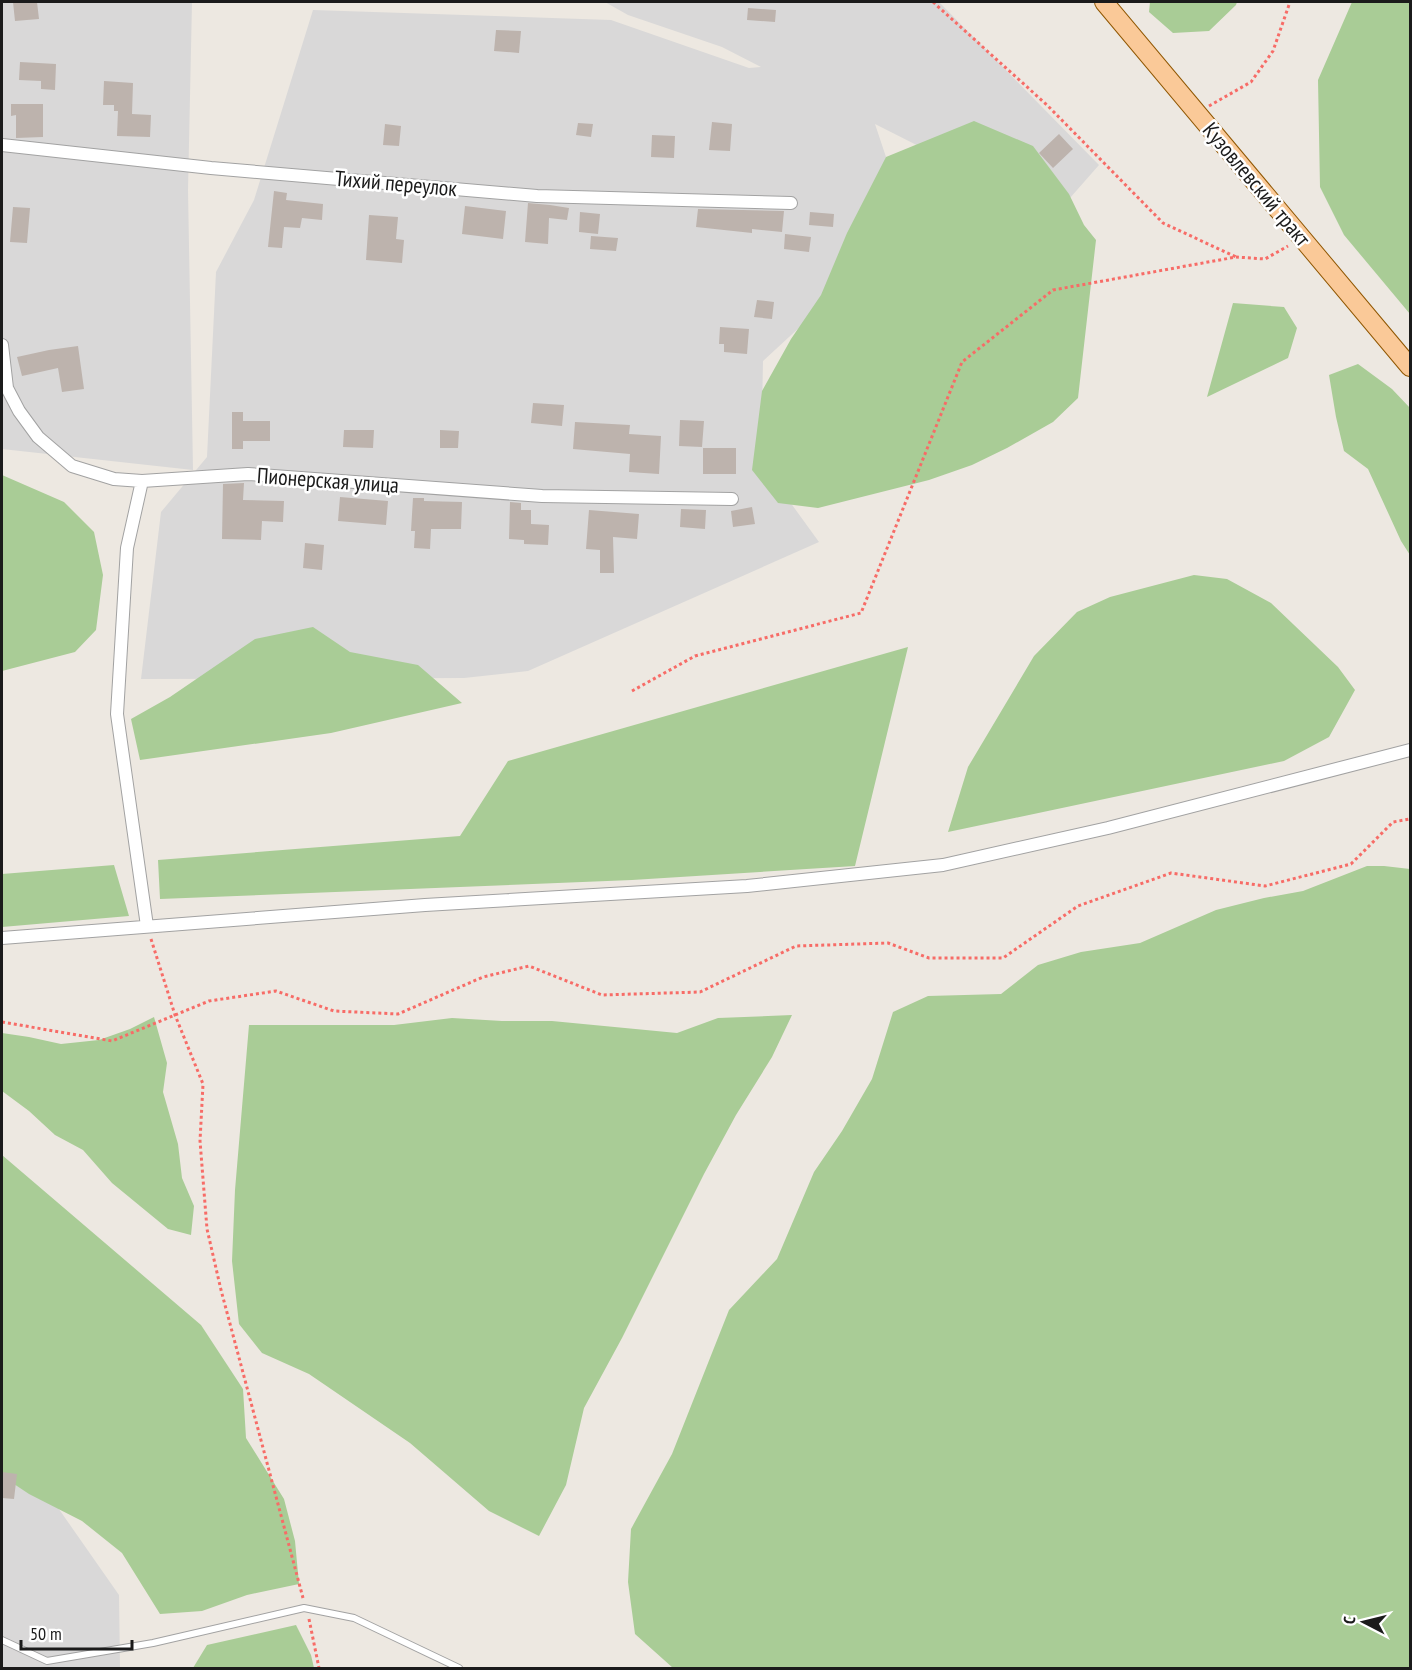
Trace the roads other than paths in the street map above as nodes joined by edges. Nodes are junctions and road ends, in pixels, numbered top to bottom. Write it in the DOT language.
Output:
graph roads {
  1 [pos="1104,2"];
  2 [pos="2,145"];
  3 [pos="791,203"];
  4 [pos="2,345"];
  5 [pos="1410,367"];
  6 [pos="142,481"];
  7 [pos="732,499"];
  8 [pos="1410,750"];
  9 [pos="147,926"];
  10 [pos="2,938"];
  11 [pos="2,1640"];
  12 [pos="459,1668"];
  1 -- 5 [label="main road, Кузовлевский тракт"];
  2 -- 3 [label="street, Тихий переулок"];
  4 -- 6 [label="street, Пионерская улица"];
  6 -- 7 [label="street, Пионерская улица"];
  6 -- 9 [label="street"];
  8 -- 9 [label="street"];
  9 -- 10 [label="street"];
  11 -- 12 [label="lane"];
}
